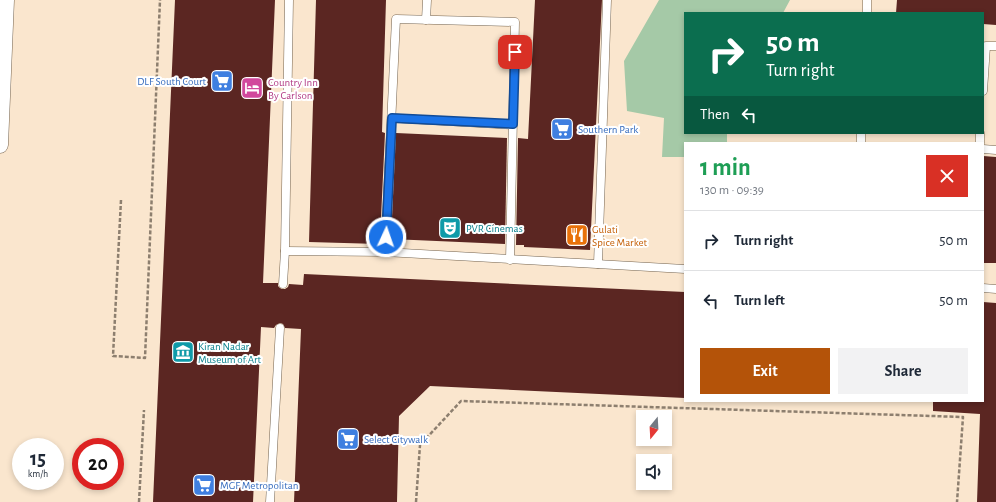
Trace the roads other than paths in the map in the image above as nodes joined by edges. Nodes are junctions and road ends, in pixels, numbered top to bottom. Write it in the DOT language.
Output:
graph roads {
  1 [pos="6,0"];
  2 [pos="290,0"];
  3 [pos="427,0"];
  4 [pos="607,0"];
  5 [pos="867,0"];
  6 [pos="867,12"];
  7 [pos="426,20"];
  8 [pos="996,46"];
  9 [pos="984,76"];
  10 [pos="392,118"];
  11 [pos="513,124"];
  12 [pos="0,145"];
  13 [pos="984,149"];
  14 [pos="996,150"];
  15 [pos="285,251"];
  16 [pos="385,252"];
  17 [pos="510,260"];
  18 [pos="598,264"];
  19 [pos="684,269"];
  20 [pos="283,284"];
  21 [pos="984,288"];
  22 [pos="996,289"];
  23 [pos="280,328"];
  24 [pos="270,502"];
  1 -- 12 [label="street"];
  2 -- 15 [label="lane"];
  3 -- 7 [label="lane"];
  4 -- 18 [label="lane"];
  5 -- 6 [label="lane"];
  7 -- 10 [label="lane"];
  7 -- 11 [label="lane"];
  8 -- 9 [label="lane"];
  10 -- 11 [label="lane"];
  10 -- 16 [label="lane"];
  11 -- 17 [label="lane"];
  13 -- 14 [label="lane"];
  15 -- 16 [label="lane"];
  15 -- 20 [label="lane"];
  16 -- 17 [label="lane"];
  17 -- 18 [label="lane"];
  18 -- 19 [label="lane"];
  21 -- 22 [label="lane"];
  23 -- 24 [label="lane"];
}
